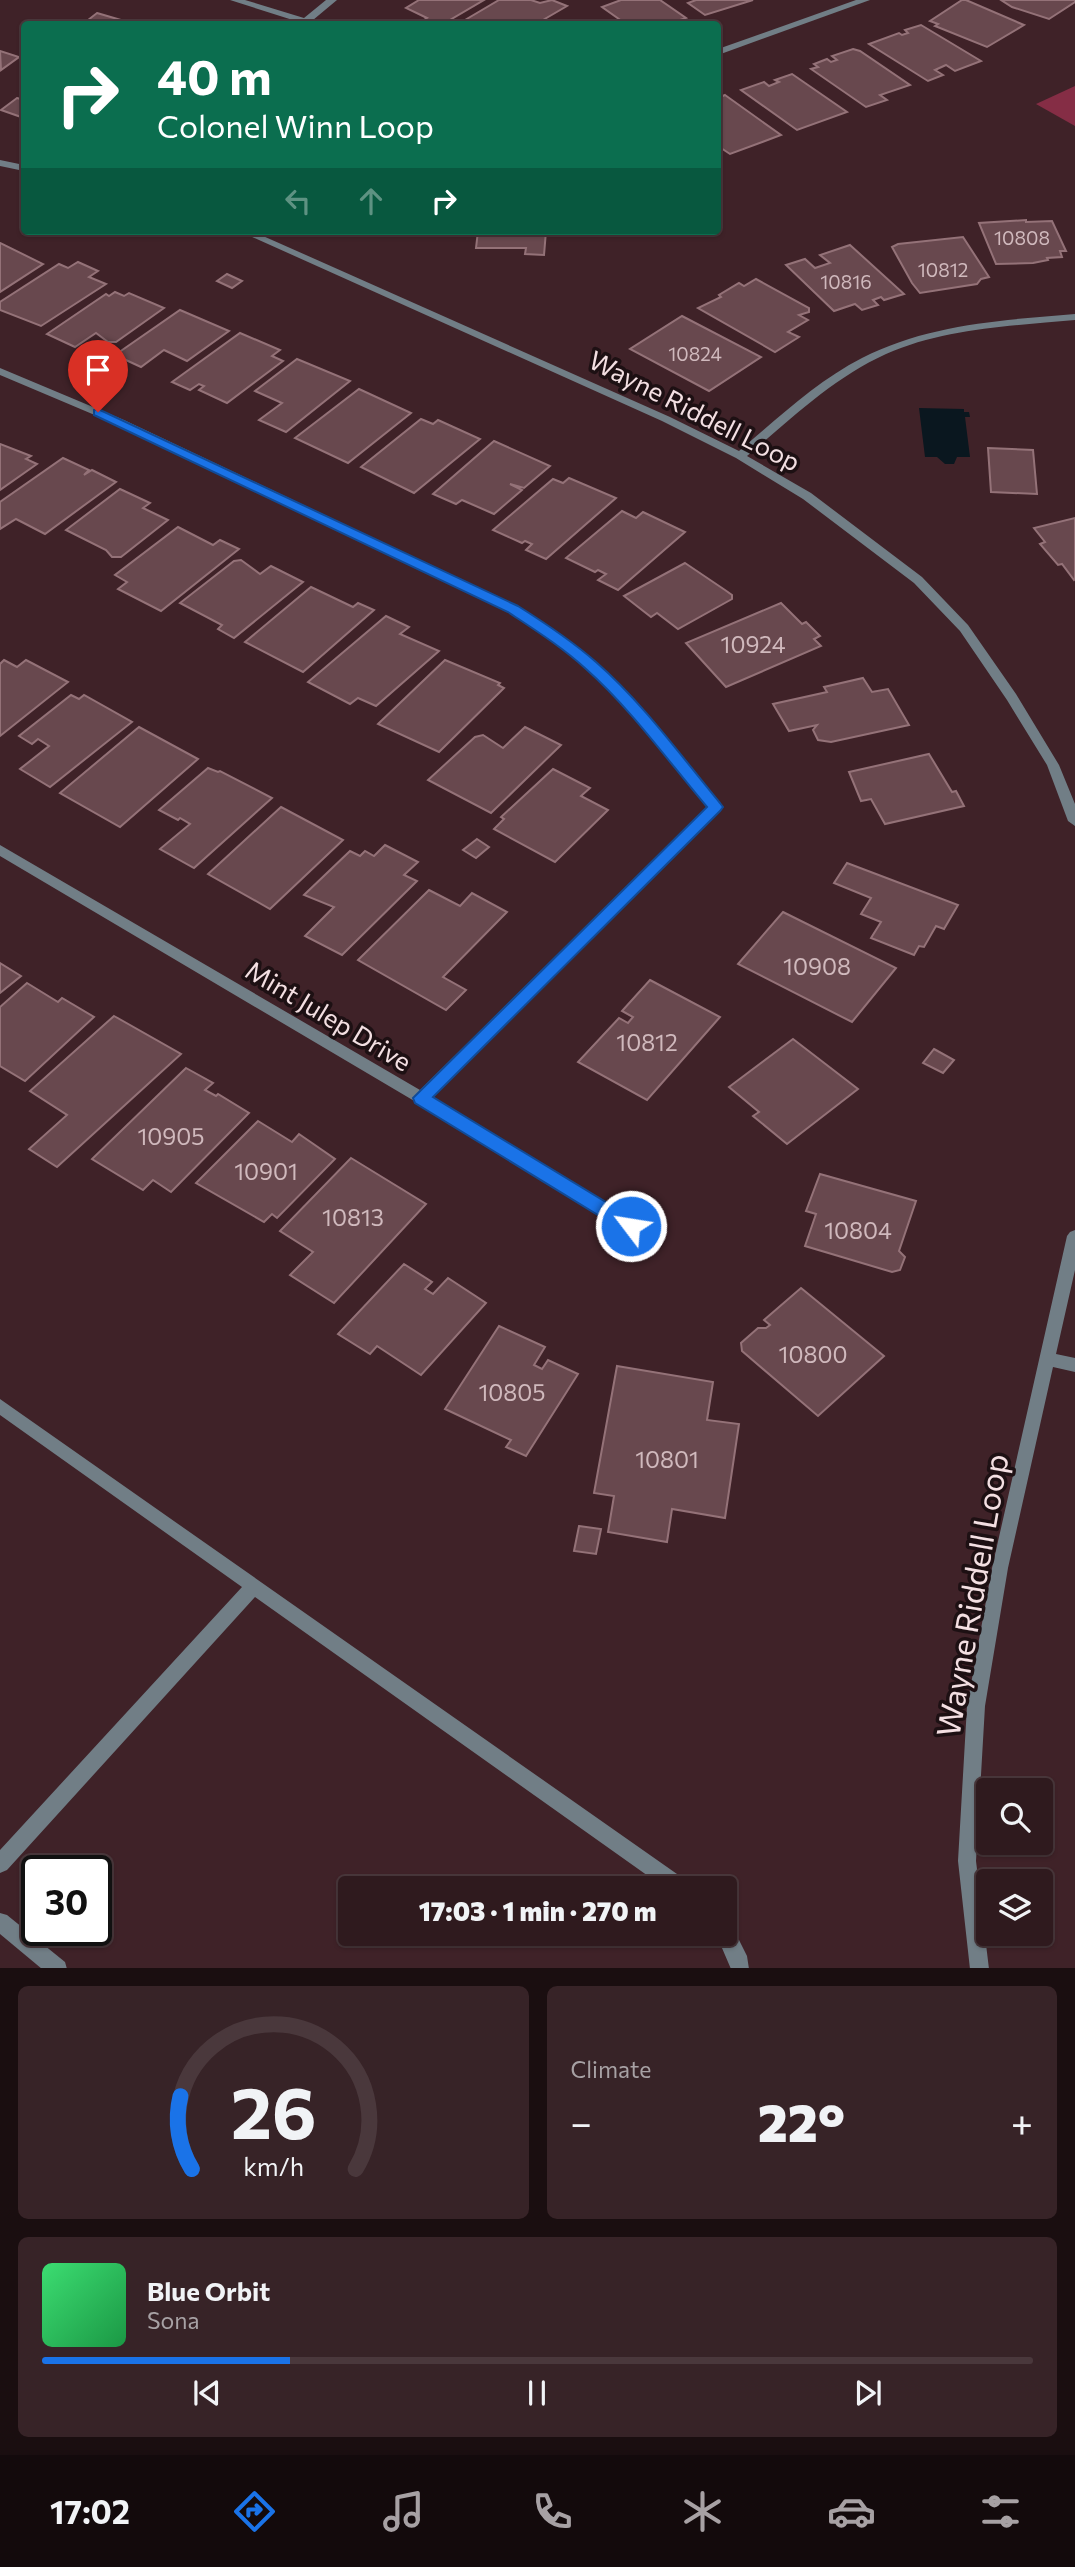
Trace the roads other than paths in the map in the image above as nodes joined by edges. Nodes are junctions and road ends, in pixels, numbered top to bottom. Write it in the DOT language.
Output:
graph roads {
  1 [pos="235,0"];
  2 [pos="332,0"];
  3 [pos="865,0"];
  4 [pos="297,21"];
  5 [pos="306,21"];
  6 [pos="721,51"];
  7 [pos="0,163"];
  8 [pos="21,167"];
  9 [pos="253,235"];
  10 [pos="1075,317"];
  11 [pos="0,371"];
  12 [pos="740,456"];
  13 [pos="1075,821"];
  14 [pos="0,850"];
  15 [pos="421,1098"];
  16 [pos="631,1226"];
  17 [pos="1075,1236"];
  18 [pos="1046,1358"];
  19 [pos="1075,1365"];
  20 [pos="0,1406"];
  21 [pos="254,1586"];
  22 [pos="0,1864"];
  23 [pos="663,1876"];
  24 [pos="0,1922"];
  25 [pos="732,1946"];
  26 [pos="57,1968"];
  27 [pos="740,1968"];
  28 [pos="980,1968"];
  1 -- 4 [label="street"];
  2 -- 5 [label="street"];
  3 -- 6 [label="street"];
  7 -- 8 [label="street"];
  9 -- 12 [label="street, Wayne Riddell Loop"];
  10 -- 12 [label="street"];
  11 -- 15 [label="street"];
  12 -- 13 [label="street, Wayne Riddell Loop"];
  14 -- 15 [label="street, Mint Julep Drive"];
  15 -- 16 [label="street, Mint Julep Drive"];
  17 -- 18 [label="street, Wayne Riddell Loop"];
  18 -- 19 [label="street"];
  18 -- 28 [label="street, Wayne Riddell Loop"];
  20 -- 21 [label="street"];
  21 -- 22 [label="street"];
  21 -- 23 [label="street"];
  24 -- 26 [label="street"];
  25 -- 27 [label="street"];
}
